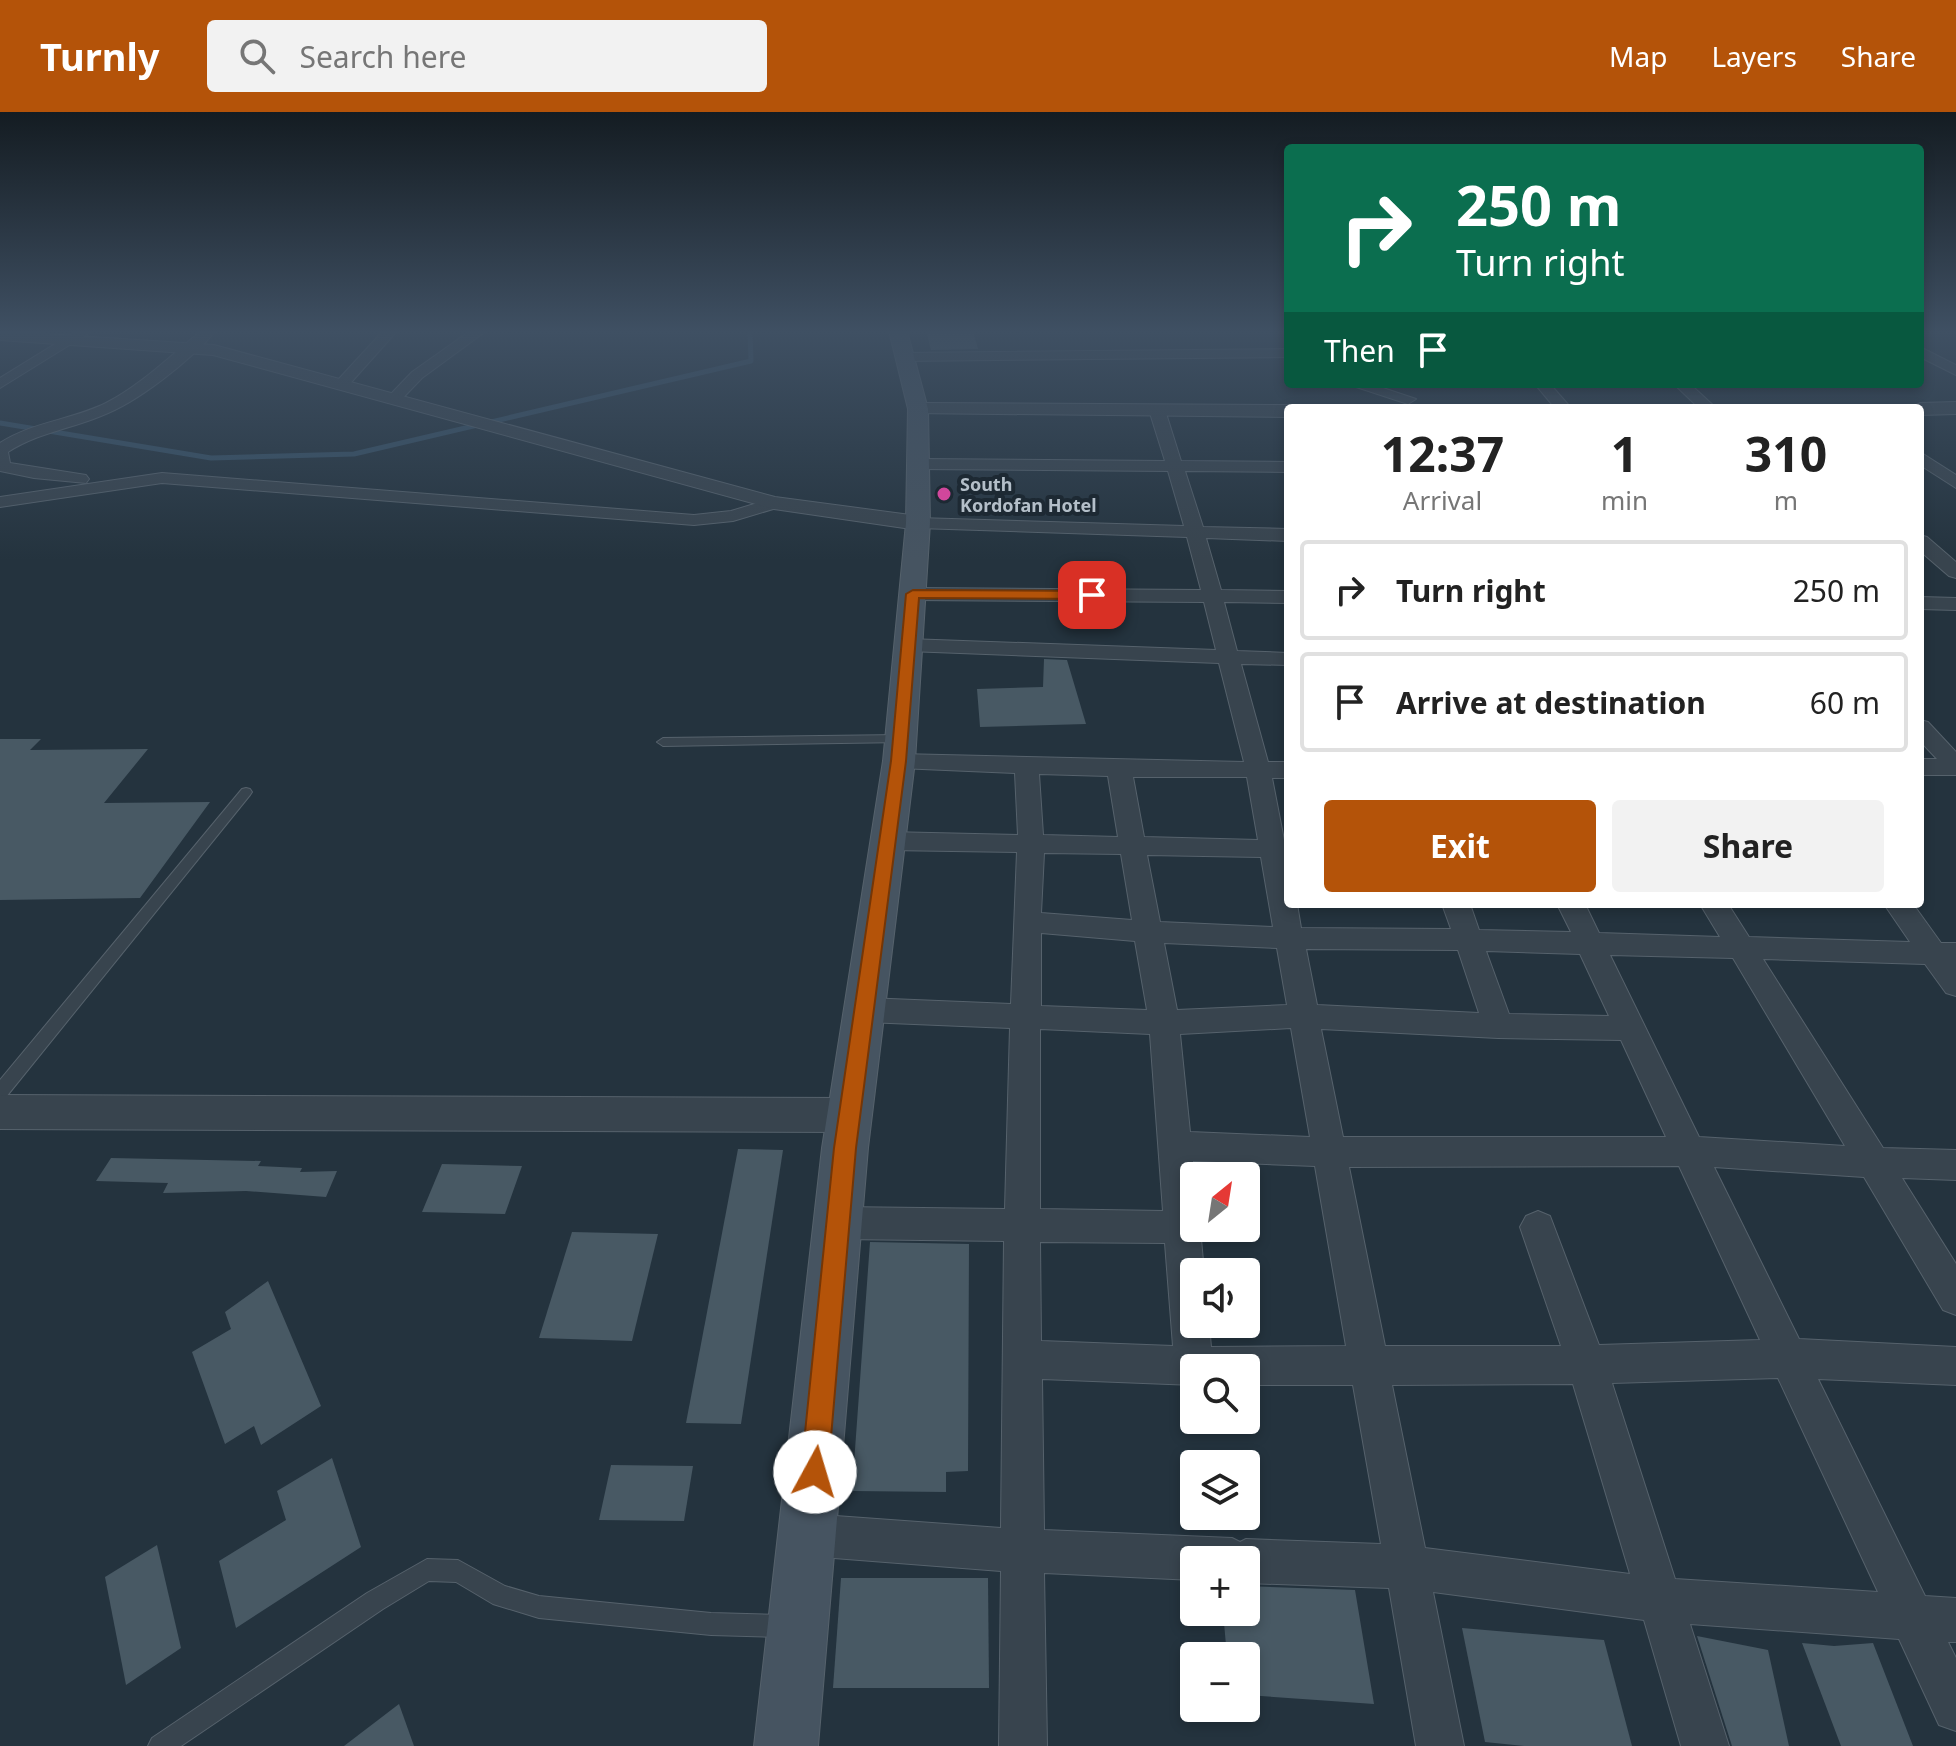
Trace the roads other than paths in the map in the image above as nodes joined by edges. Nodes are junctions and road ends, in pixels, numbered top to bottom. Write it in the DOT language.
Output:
graph roads {
  1 [pos="109,407"];
  2 [pos="420,407"];
  3 [pos="1956,408"];
  4 [pos="918,409"];
  5 [pos="1924,409"];
  6 [pos="1157,410"];
  7 [pos="1284,411"];
  8 [pos="1924,460"];
  9 [pos="918,464"];
  10 [pos="1174,465"];
  11 [pos="1284,467"];
  12 [pos="1924,479"];
  13 [pos="1954,481"];
  14 [pos="117,483"];
  15 [pos="0,502"];
  16 [pos="774,503"];
  17 [pos="918,523"];
  18 [pos="1195,531"];
  19 [pos="1284,535"];
  20 [pos="1925,549"];
  21 [pos="1956,554"];
  22 [pos="1956,572"];
  23 [pos="913,594"];
  24 [pos="1212,596"];
  25 [pos="1284,597"];
  26 [pos="1924,603"];
  27 [pos="1956,604"];
  28 [pos="908,645"];
  29 [pos="1228,657"];
  30 [pos="1284,659"];
  31 [pos="1924,731"];
  32 [pos="663,742"];
  33 [pos="900,750"];
  34 [pos="1956,766"];
  35 [pos="1027,767"];
  36 [pos="1924,767"];
  37 [pos="1119,769"];
  38 [pos="1273,770"];
  39 [pos="246,792"];
  40 [pos="888,841"];
  41 [pos="1031,844"];
  42 [pos="1131,844"];
  43 [pos="1280,849"];
  44 [pos="1284,889"];
  45 [pos="1286,908"];
  46 [pos="1458,908"];
  47 [pos="1573,908"];
  48 [pos="1716,908"];
  49 [pos="1902,908"];
  50 [pos="1027,922"];
  51 [pos="1150,932"];
  52 [pos="1289,938"];
  53 [pos="1470,940"];
  54 [pos="1590,945"];
  55 [pos="1741,948"];
  56 [pos="1945,954"];
  57 [pos="1956,985"];
  58 [pos="866,1010"];
  59 [pos="1026,1015"];
  60 [pos="1303,1016"];
  61 [pos="1164,1023"];
  62 [pos="1498,1026"];
  63 [pos="1628,1028"];
  64 [pos="0,1092"];
  65 [pos="0,1112"];
  66 [pos="851,1115"];
  67 [pos="1173,1146"];
  68 [pos="1690,1151"];
  69 [pos="1329,1152"];
  70 [pos="1874,1163"];
  71 [pos="1956,1165"];
  72 [pos="1180,1217"];
  73 [pos="840,1223"];
  74 [pos="1022,1226"];
  75 [pos="1180,1227"];
  76 [pos="1538,1227"];
  77 [pos="1182,1242"];
  78 [pos="1956,1297"];
  79 [pos="1193,1354"];
  80 [pos="1789,1358"];
  81 [pos="1023,1359"];
  82 [pos="1180,1365"];
  83 [pos="1587,1365"];
  84 [pos="1260,1366"];
  85 [pos="1369,1366"];
  86 [pos="1956,1366"];
  87 [pos="808,1535"];
  88 [pos="1024,1551"];
  89 [pos="1180,1558"];
  90 [pos="1260,1562"];
  91 [pos="1406,1567"];
  92 [pos="1658,1600"];
  93 [pos="1913,1615"];
  94 [pos="1956,1620"];
  95 [pos="799,1626"];
  96 [pos="1956,1708"];
  97 [pos="160,1746"];
  98 [pos="786,1746"];
  99 [pos="1023,1746"];
  100 [pos="1440,1746"];
  101 [pos="1705,1746"];
  1 -- 14 [label="street"];
  2 -- 16 [label="street"];
  3 -- 5 [label="street"];
  4 -- 6 [label="street"];
  4 -- 9 [label="main road"];
  6 -- 7 [label="street"];
  6 -- 10 [label="street"];
  8 -- 13 [label="street"];
  9 -- 10 [label="street"];
  9 -- 17 [label="main road"];
  10 -- 11 [label="street"];
  10 -- 18 [label="street"];
  12 -- 13 [label="street"];
  14 -- 15 [label="street"];
  14 -- 16 [label="street"];
  16 -- 17 [label="street"];
  17 -- 18 [label="street"];
  17 -- 23 [label="main road"];
  18 -- 19 [label="street"];
  18 -- 24 [label="street"];
  20 -- 21 [label="street"];
  20 -- 22 [label="street"];
  23 -- 24 [label="street"];
  23 -- 28 [label="main road"];
  24 -- 25 [label="street"];
  24 -- 29 [label="street"];
  26 -- 27 [label="street"];
  28 -- 29 [label="street"];
  28 -- 33 [label="main road"];
  29 -- 30 [label="street"];
  29 -- 38 [label="street"];
  31 -- 34 [label="street"];
  32 -- 33 [label="lane"];
  33 -- 35 [label="street"];
  33 -- 40 [label="main road"];
  34 -- 36 [label="street"];
  35 -- 37 [label="street"];
  35 -- 41 [label="street"];
  37 -- 38 [label="street"];
  37 -- 42 [label="street"];
  38 -- 43 [label="street"];
  39 -- 64 [label="lane"];
  40 -- 41 [label="street"];
  40 -- 58 [label="main road"];
  41 -- 42 [label="street"];
  41 -- 50 [label="street"];
  42 -- 43 [label="street"];
  42 -- 51 [label="street"];
  43 -- 44 [label="street"];
  45 -- 52 [label="street"];
  46 -- 53 [label="street"];
  47 -- 54 [label="street"];
  48 -- 55 [label="street"];
  49 -- 56 [label="street"];
  50 -- 51 [label="street"];
  50 -- 59 [label="street"];
  51 -- 52 [label="street"];
  51 -- 61 [label="street"];
  52 -- 53 [label="street"];
  52 -- 60 [label="street"];
  53 -- 54 [label="street"];
  53 -- 62 [label="street"];
  54 -- 55 [label="street"];
  54 -- 63 [label="street"];
  55 -- 56 [label="street"];
  55 -- 70 [label="street"];
  56 -- 57 [label="street"];
  58 -- 59 [label="street"];
  58 -- 66 [label="main road"];
  59 -- 61 [label="street"];
  59 -- 74 [label="street"];
  60 -- 61 [label="street"];
  60 -- 62 [label="street"];
  60 -- 69 [label="street"];
  61 -- 67 [label="street"];
  62 -- 63 [label="street"];
  63 -- 68 [label="street"];
  65 -- 66 [label="street"];
  66 -- 73 [label="main road"];
  67 -- 69 [label="street"];
  67 -- 72 [label="street"];
  68 -- 69 [label="street"];
  68 -- 70 [label="street"];
  68 -- 80 [label="street"];
  69 -- 85 [label="street"];
  70 -- 71 [label="street"];
  70 -- 78 [label="street"];
  73 -- 74 [label="street"];
  73 -- 87 [label="main road"];
  74 -- 75 [label="street"];
  74 -- 81 [label="street"];
  76 -- 83 [label="street"];
  77 -- 79 [label="street"];
  80 -- 83 [label="street"];
  80 -- 86 [label="street"];
  80 -- 93 [label="street"];
  81 -- 82 [label="street"];
  81 -- 88 [label="street"];
  83 -- 85 [label="street"];
  83 -- 92 [label="street"];
  84 -- 85 [label="street"];
  85 -- 91 [label="street"];
  87 -- 88 [label="street"];
  87 -- 95 [label="main road"];
  88 -- 89 [label="street"];
  88 -- 99 [label="street"];
  90 -- 91 [label="street"];
  91 -- 92 [label="street"];
  91 -- 100 [label="street"];
  92 -- 93 [label="street"];
  92 -- 101 [label="street"];
  93 -- 94 [label="street"];
  93 -- 96 [label="street"];
  95 -- 97 [label="lane"];
  95 -- 98 [label="main road"];
}
